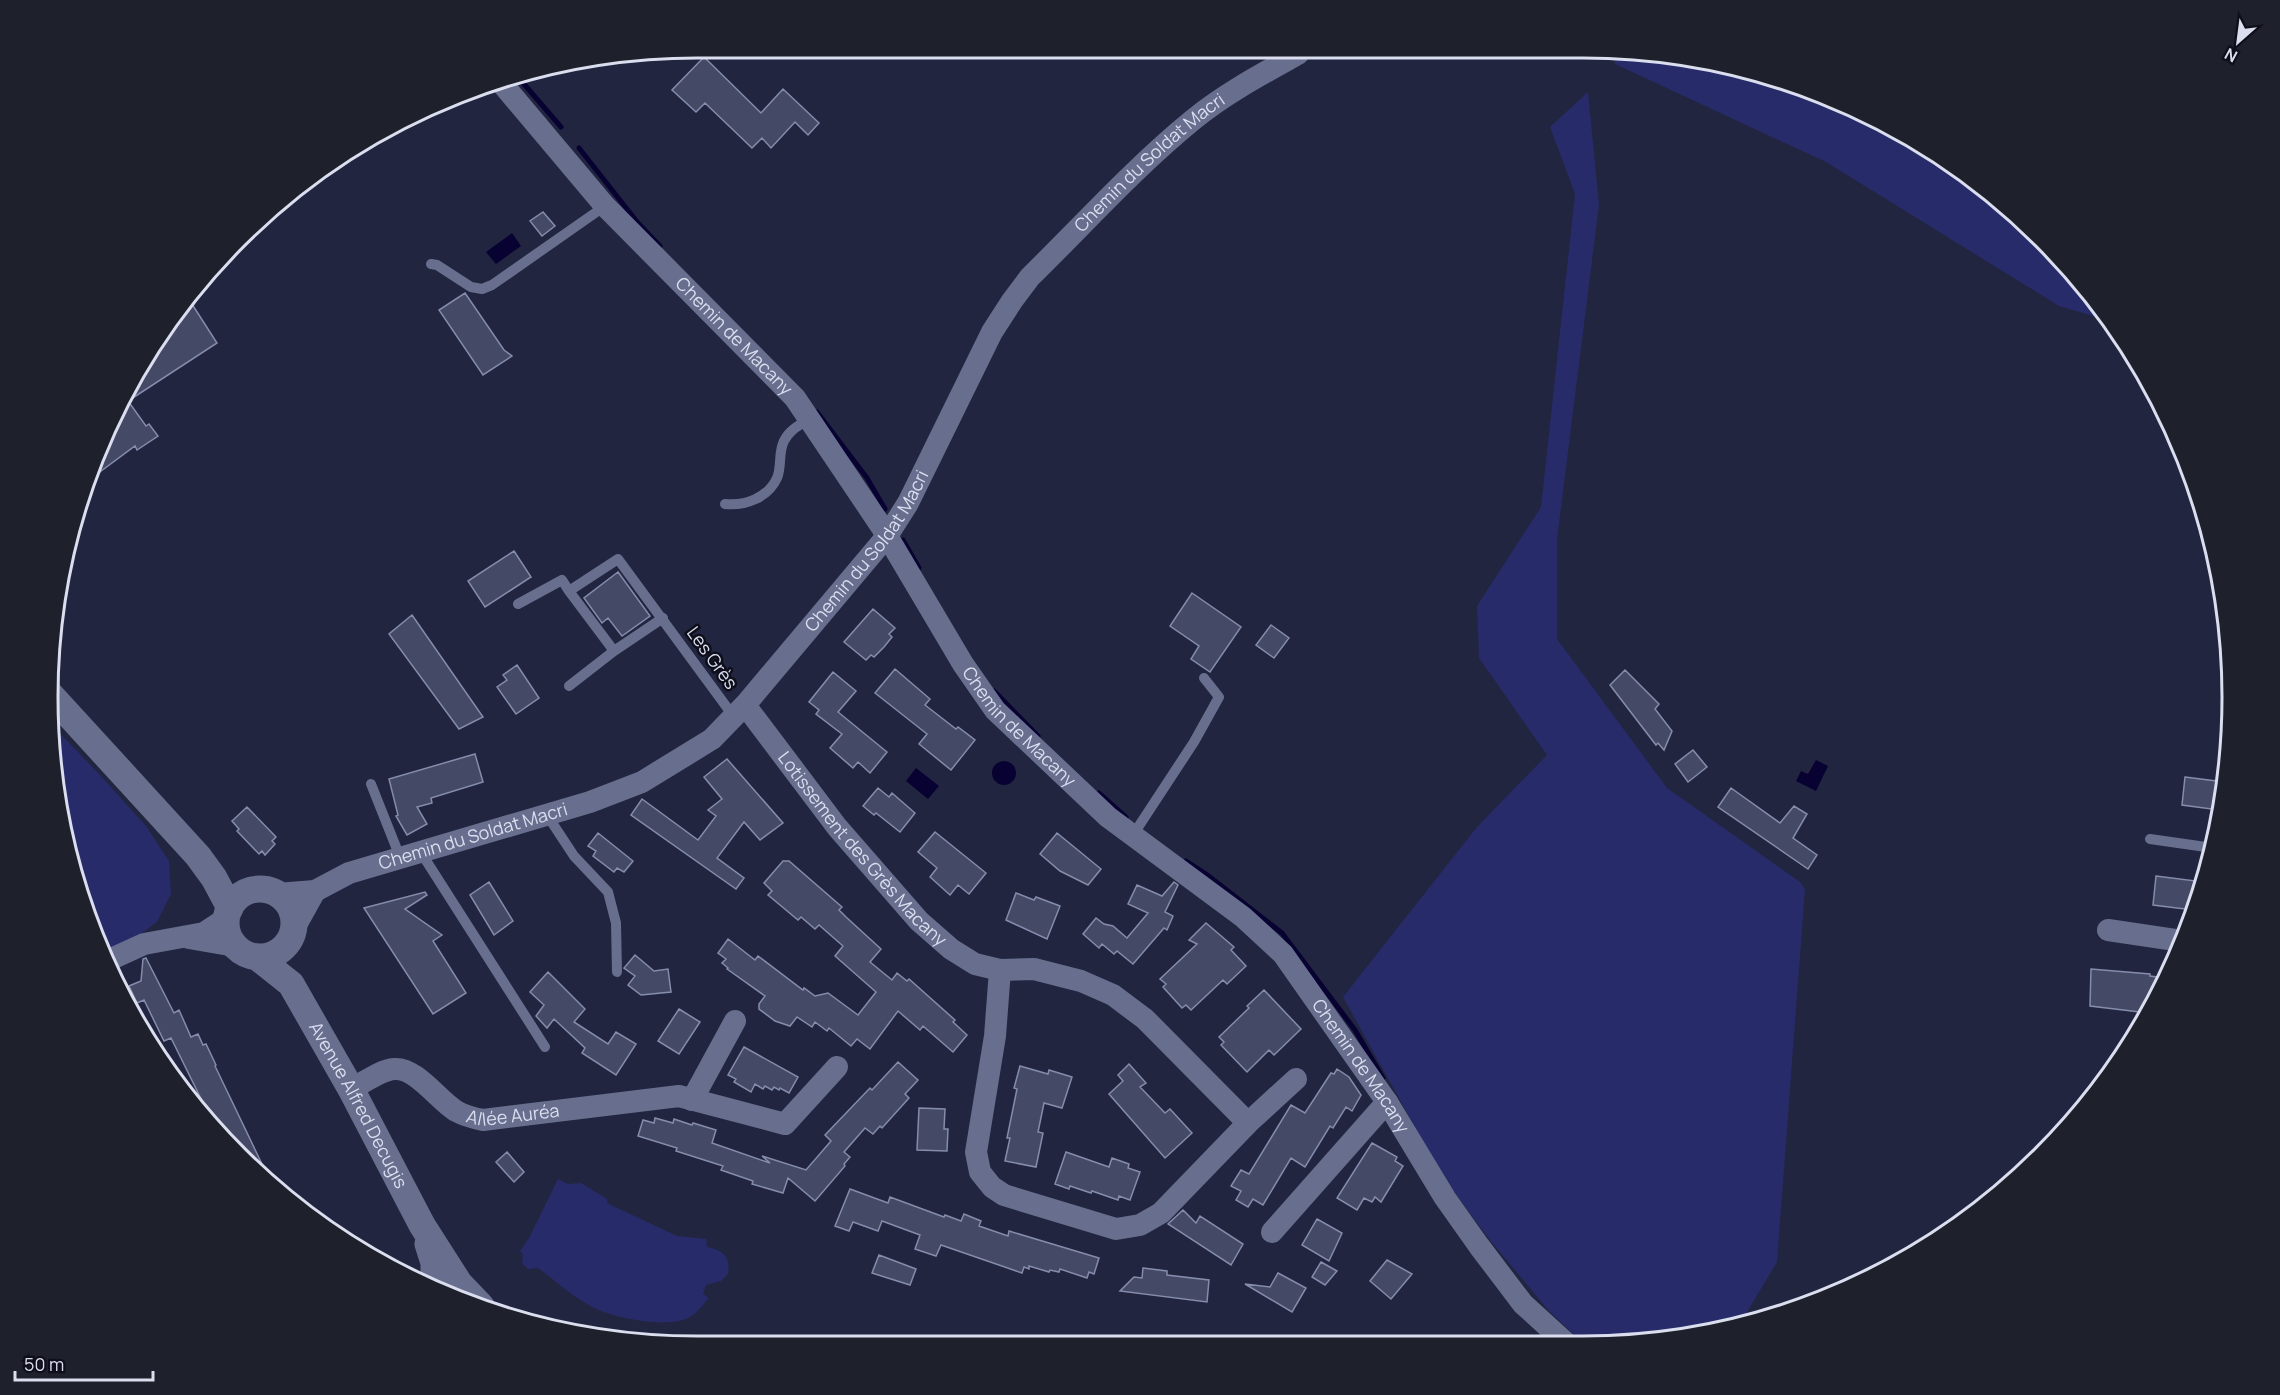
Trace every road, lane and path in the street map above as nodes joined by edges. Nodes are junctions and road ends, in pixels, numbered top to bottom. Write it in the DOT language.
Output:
graph roads {
  1 [pos="1291,58"];
  2 [pos="506,88"];
  3 [pos="605,206"];
  4 [pos="431,264"];
  5 [pos="809,419"];
  6 [pos="725,504"];
  7 [pos="887,536"];
  8 [pos="569,591"];
  9 [pos="518,604"];
  10 [pos="663,618"];
  11 [pos="614,651"];
  12 [pos="1204,678"];
  13 [pos="569,686"];
  14 [pos="58,703"];
  15 [pos="739,711"];
  16 [pos="371,784"];
  17 [pos="547,815"];
  18 [pos="1133,835"];
  19 [pos="2150,839"];
  20 [pos="2204,847"];
  21 [pos="410,854"];
  22 [pos="198,856"];
  23 [pos="315,891"];
  24 [pos="267,892"];
  25 [pos="228,913"];
  26 [pos="2108,930"];
  27 [pos="292,934"];
  28 [pos="188,938"];
  29 [pos="2174,940"];
  30 [pos="246,952"];
  31 [pos="114,958"];
  32 [pos="1000,970"];
  33 [pos="617,972"];
  34 [pos="291,984"];
  35 [pos="735,1021"];
  36 [pos="545,1047"];
  37 [pos="837,1067"];
  38 [pos="1296,1079"];
  39 [pos="351,1089"];
  40 [pos="692,1100"];
  41 [pos="1387,1102"];
  42 [pos="1248,1123"];
  43 [pos="422,1225"];
  44 [pos="1272,1232"];
  45 [pos="434,1280"];
  46 [pos="470,1295"];
  47 [pos="1558,1336"];
  1 -- 7 [label="street, Chemin du Soldat Macri"];
  2 -- 3 [label="street, Chemin de Macany"];
  3 -- 4 [label="lane"];
  3 -- 5 [label="street, Chemin de Macany"];
  5 -- 6 [label="lane"];
  5 -- 7 [label="street, Chemin de Macany"];
  7 -- 15 [label="street, Chemin du Soldat Macri"];
  7 -- 18 [label="street, Chemin de Macany"];
  8 -- 9 [label="lane"];
  8 -- 10 [label="lane, Les Grès"];
  8 -- 11 [label="lane"];
  10 -- 11 [label="lane, Les Grès"];
  10 -- 15 [label="lane, Les Grès"];
  11 -- 13 [label="lane, Les Grès"];
  12 -- 18 [label="lane"];
  14 -- 22 [label="street"];
  15 -- 17 [label="street, Chemin du Soldat Macri"];
  15 -- 32 [label="street, Lotissement des Grès Macany"];
  16 -- 21 [label="lane"];
  17 -- 21 [label="street, Chemin du Soldat Macri"];
  17 -- 33 [label="lane"];
  18 -- 41 [label="street, Chemin de Macany"];
  19 -- 20 [label="lane"];
  21 -- 23 [label="street, Chemin du Soldat Macri"];
  21 -- 36 [label="lane"];
  22 -- 24 [label="street"];
  22 -- 25 [label="street"];
  23 -- 24 [label="street, Chemin du Soldat Macri"];
  23 -- 27 [label="street"];
  24 -- 25 [label="street"];
  24 -- 27 [label="street"];
  25 -- 28 [label="street"];
  25 -- 30 [label="street"];
  26 -- 29 [label="street"];
  27 -- 30 [label="street"];
  27 -- 34 [label="street, Avenue Alfred Decugis"];
  28 -- 30 [label="street"];
  28 -- 31 [label="street"];
  30 -- 34 [label="street, Avenue Alfred Decugis"];
  32 -- 42 [label="street, Lotissement des Grès Macany"];
  32 -- 42 [label="street"];
  34 -- 39 [label="street, Avenue Alfred Decugis"];
  35 -- 40 [label="street"];
  37 -- 40 [label="street, Allée Auréa"];
  38 -- 42 [label="street"];
  39 -- 40 [label="street, Allée Auréa"];
  39 -- 43 [label="street, Avenue Alfred Decugis"];
  41 -- 44 [label="street"];
  41 -- 47 [label="street, Chemin de Macany"];
  43 -- 45 [label="street"];
  43 -- 46 [label="street"];
}
